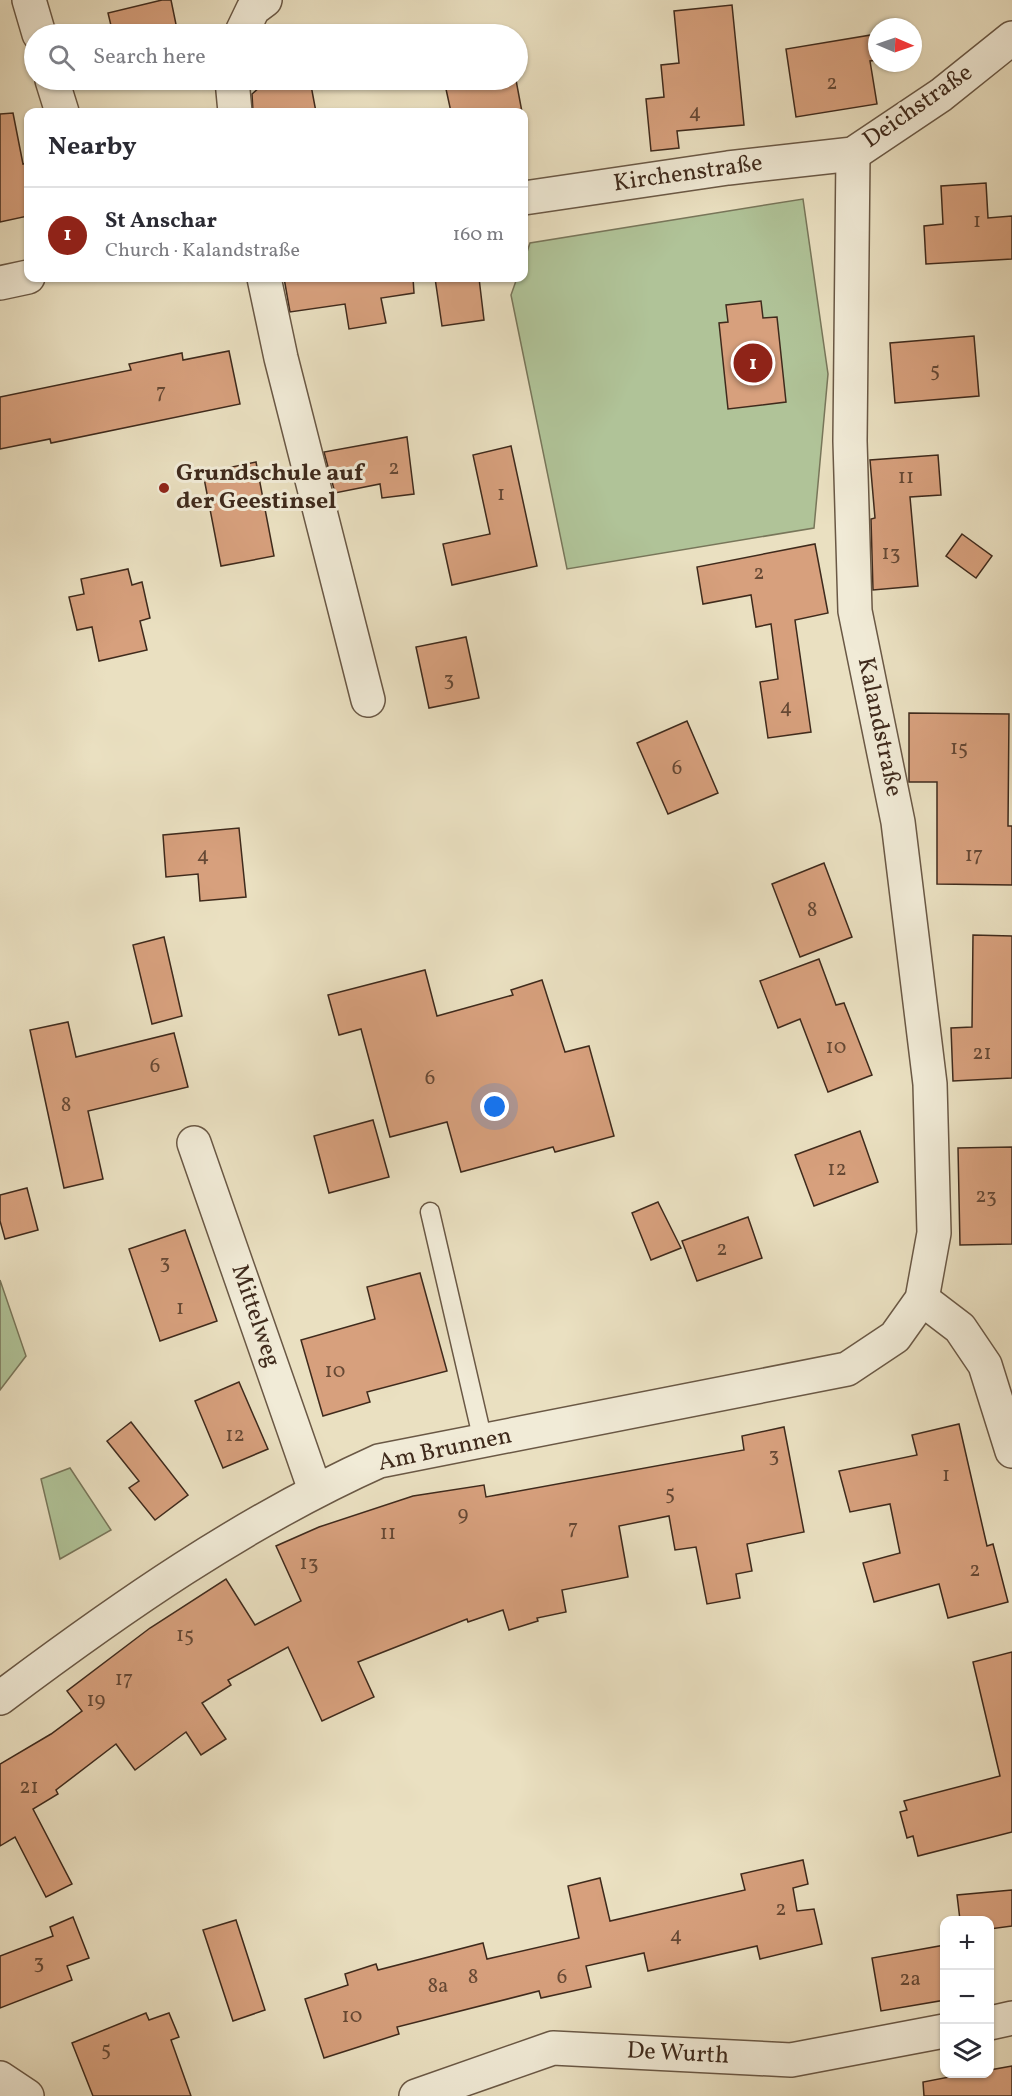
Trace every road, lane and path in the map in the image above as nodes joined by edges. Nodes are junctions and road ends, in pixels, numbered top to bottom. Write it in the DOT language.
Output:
graph roads {
  1 [pos="29,0"];
  2 [pos="265,0"];
  3 [pos="36,24"];
  4 [pos="246,24"];
  5 [pos="1012,38"];
  6 [pos="55,90"];
  7 [pos="233,90"];
  8 [pos="61,108"];
  9 [pos="234,108"];
  10 [pos="853,153"];
  11 [pos="528,197"];
  12 [pos="24,278"];
  13 [pos="265,282"];
  14 [pos="0,283"];
  15 [pos="368,699"];
  16 [pos="194,1143"];
  17 [pos="430,1212"];
  18 [pos="922,1299"];
  19 [pos="483,1441"];
  20 [pos="1012,1451"];
  21 [pos="315,1490"];
  22 [pos="0,1698"];
  23 [pos="1012,2018"];
  24 [pos="994,2022"];
  25 [pos="940,2032"];
  26 [pos="0,2078"];
  27 [pos="27,2096"];
  28 [pos="416,2096"];
  1 -- 3 [label="street"];
  2 -- 4 [label="street"];
  5 -- 10 [label="street, Deichstraße"];
  6 -- 8 [label="street"];
  7 -- 9 [label="street"];
  10 -- 11 [label="street, Kirchenstraße"];
  10 -- 18 [label="street, Kalandstraße"];
  12 -- 14 [label="street"];
  13 -- 15 [label="street"];
  16 -- 21 [label="street, Mittelweg"];
  17 -- 19 [label="lane"];
  18 -- 19 [label="street, Am Brunnen"];
  18 -- 20 [label="street"];
  19 -- 21 [label="street, Am Brunnen"];
  21 -- 22 [label="street, Am Brunnen"];
  23 -- 24 [label="street"];
  25 -- 28 [label="street, De Wurth"];
  26 -- 27 [label="street"];
}
